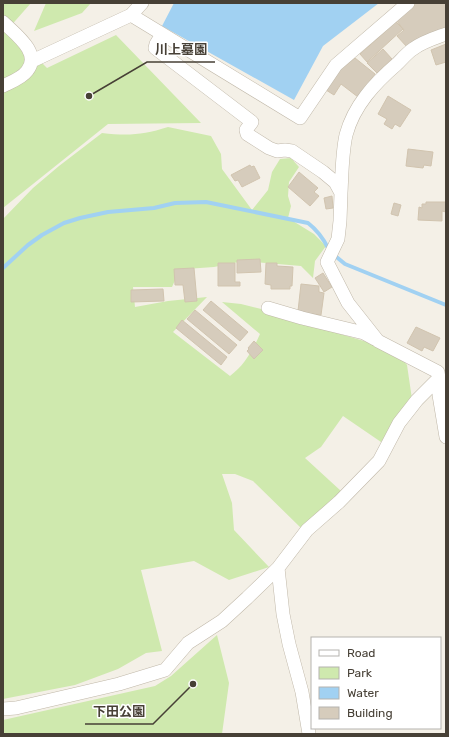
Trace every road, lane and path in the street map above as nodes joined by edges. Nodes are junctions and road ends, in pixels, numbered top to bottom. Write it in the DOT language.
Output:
graph roads {
  1 [pos="142,3"];
  2 [pos="408,3"];
  3 [pos="131,15"];
  4 [pos="3,22"];
  5 [pos="162,34"];
  6 [pos="446,34"];
  7 [pos="32,61"];
  8 [pos="3,86"];
  9 [pos="341,193"];
  10 [pos="268,308"];
  11 [pos="378,341"];
  12 [pos="443,379"];
  13 [pos="446,437"];
  14 [pos="278,568"];
  15 [pos="3,708"];
  16 [pos="309,734"];
  1 -- 3 [label="street"];
  2 -- 5 [label="street"];
  3 -- 5 [label="street"];
  3 -- 7 [label="street"];
  4 -- 7 [label="street"];
  5 -- 9 [label="street"];
  6 -- 9 [label="street"];
  7 -- 8 [label="street"];
  9 -- 11 [label="street"];
  10 -- 11 [label="street"];
  11 -- 12 [label="street"];
  12 -- 13 [label="street"];
  12 -- 14 [label="street"];
  14 -- 15 [label="street"];
  14 -- 16 [label="street"];
}
